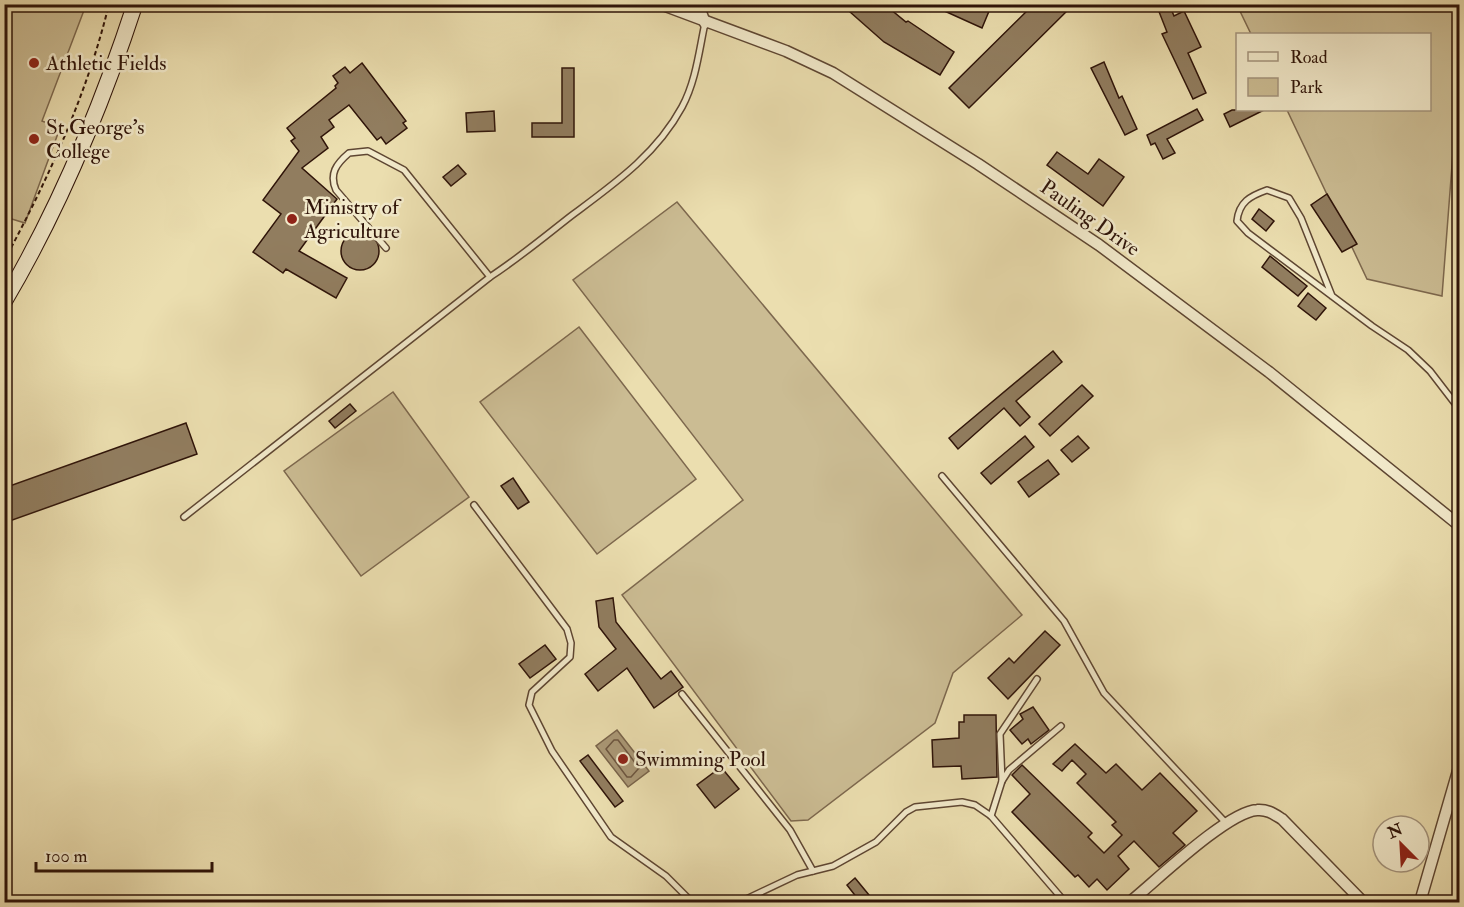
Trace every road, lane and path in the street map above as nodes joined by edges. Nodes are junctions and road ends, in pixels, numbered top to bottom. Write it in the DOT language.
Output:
graph roads {
  1 [pos="109,4"];
  2 [pos="135,4"];
  3 [pos="660,4"];
  4 [pos="698,4"];
  5 [pos="705,23"];
  6 [pos="386,248"];
  7 [pos="4,261"];
  8 [pos="490,277"];
  9 [pos="1332,296"];
  10 [pos="4,302"];
  11 [pos="1460,410"];
  12 [pos="942,476"];
  13 [pos="474,505"];
  14 [pos="184,517"];
  15 [pos="1460,526"];
  16 [pos="1037,679"];
  17 [pos="682,694"];
  18 [pos="1061,726"];
  19 [pos="1460,764"];
  20 [pos="1002,781"];
  21 [pos="992,816"];
  22 [pos="1226,823"];
  23 [pos="813,871"];
  24 [pos="692,903"];
  25 [pos="740,903"];
  26 [pos="1065,903"];
  27 [pos="1130,903"];
  28 [pos="1363,903"];
  29 [pos="1420,903"];
  1 -- 7 [label="path"];
  2 -- 10 [label="main road"];
  3 -- 5 [label="street, Pauling Drive"];
  4 -- 5 [label="street"];
  5 -- 8 [label="lane"];
  5 -- 15 [label="street, Pauling Drive"];
  6 -- 8 [label="lane"];
  8 -- 14 [label="lane"];
  9 -- 9 [label="lane"];
  9 -- 11 [label="lane"];
  12 -- 22 [label="lane"];
  13 -- 24 [label="lane"];
  16 -- 20 [label="lane"];
  17 -- 23 [label="lane"];
  18 -- 20 [label="lane"];
  19 -- 29 [label="street"];
  20 -- 21 [label="lane"];
  21 -- 23 [label="lane"];
  21 -- 26 [label="lane"];
  22 -- 27 [label="street"];
  22 -- 28 [label="street"];
  23 -- 25 [label="lane"];
}
